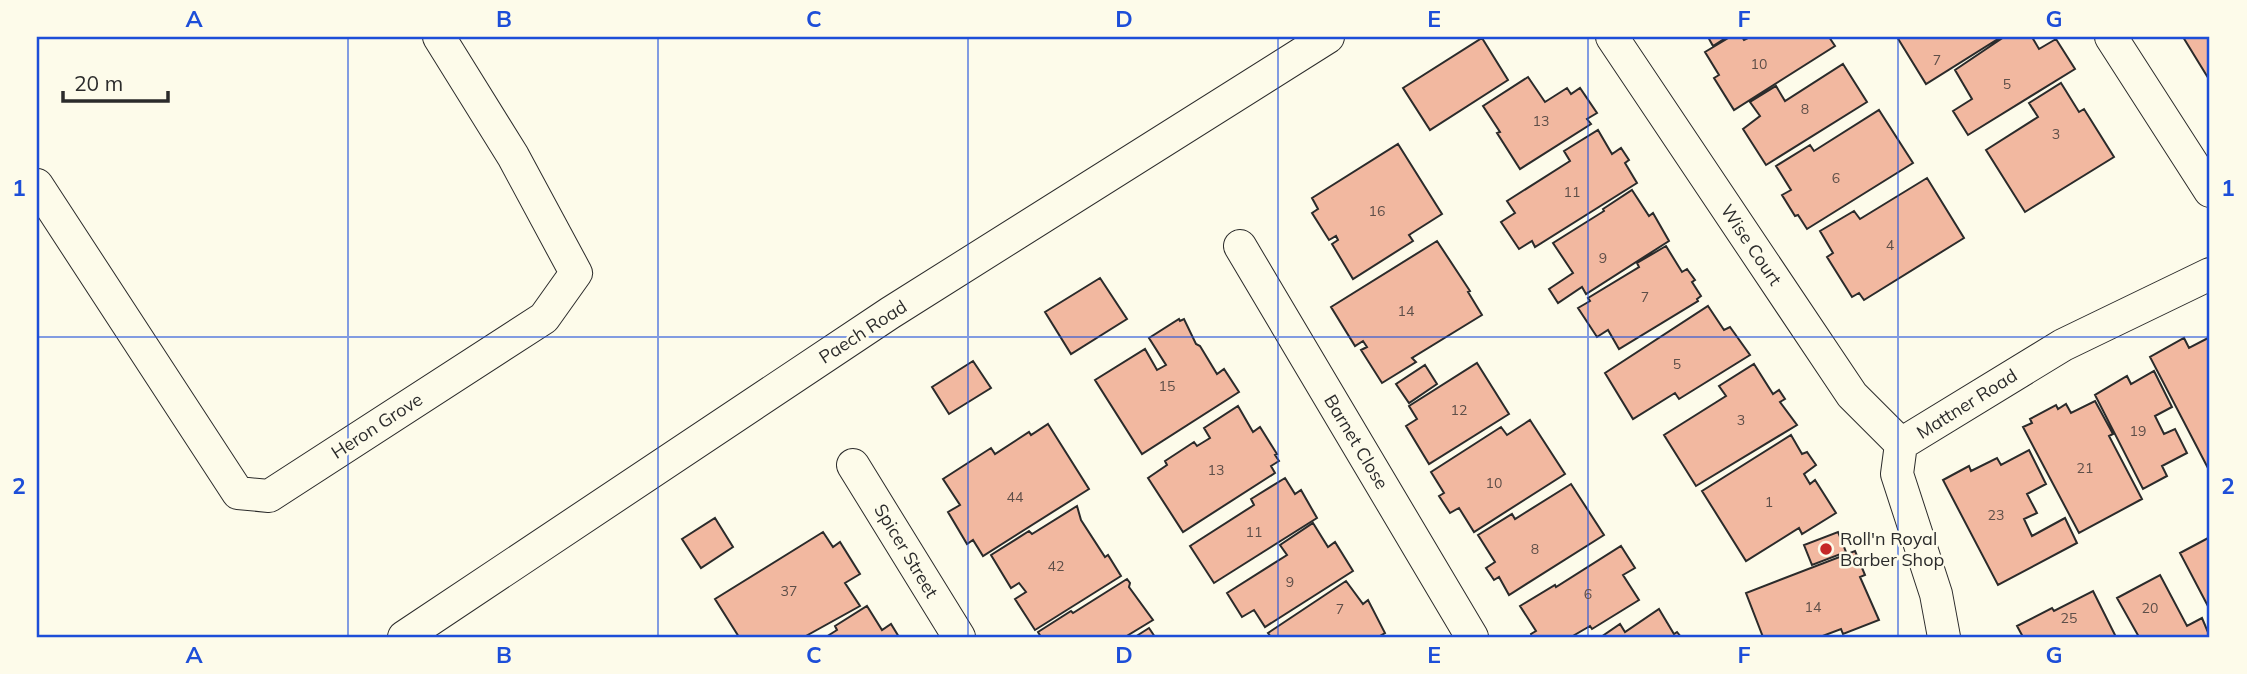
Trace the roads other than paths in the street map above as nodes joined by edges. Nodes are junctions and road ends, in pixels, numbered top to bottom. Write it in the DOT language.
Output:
graph roads {
  1 [pos="439,37"];
  2 [pos="1328,37"];
  3 [pos="1612,37"];
  4 [pos="2111,37"];
  5 [pos="37,185"];
  6 [pos="2210,191"];
  7 [pos="1240,246"];
  8 [pos="2210,274"];
  9 [pos="1901,444"];
  10 [pos="853,465"];
  11 [pos="404,637"];
  12 [pos="959,637"];
  13 [pos="1472,637"];
  14 [pos="1944,637"];
  1 -- 5 [label="street, Heron Grove"];
  2 -- 11 [label="street, Paech Road"];
  3 -- 9 [label="street, Wise Court"];
  4 -- 6 [label="street"];
  7 -- 13 [label="street, Barnet Close"];
  8 -- 9 [label="street, Mattner Road"];
  9 -- 14 [label="street, Mattner Road"];
  10 -- 12 [label="street, Spicer Street"];
}
